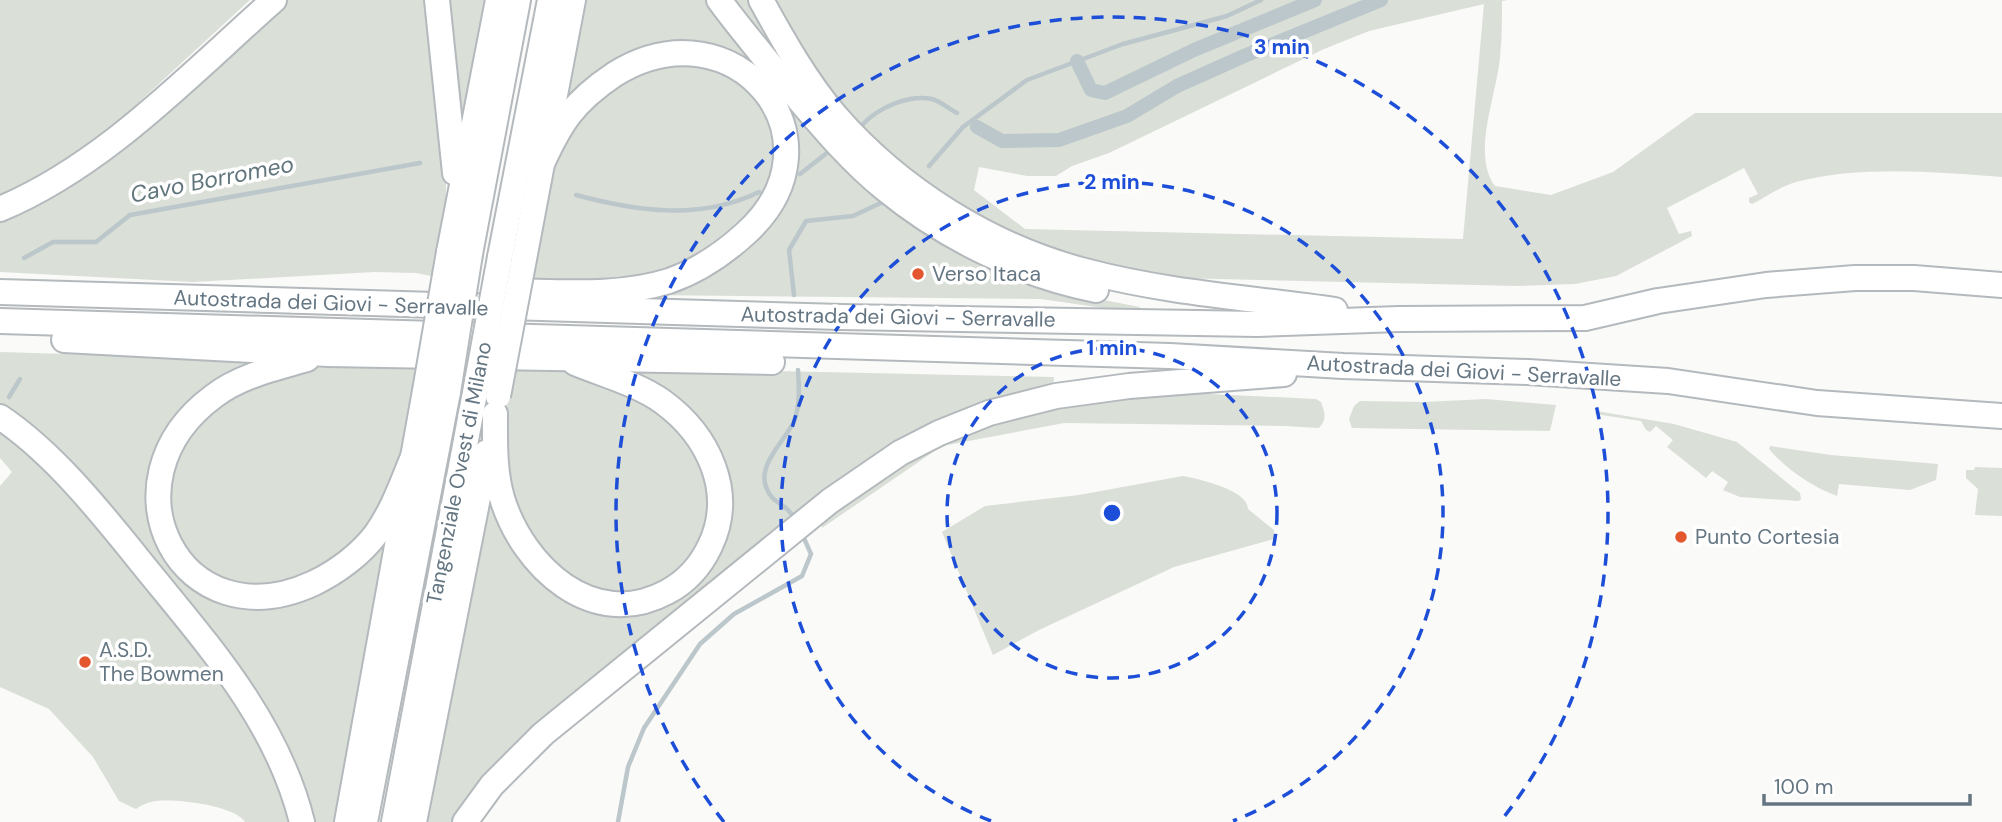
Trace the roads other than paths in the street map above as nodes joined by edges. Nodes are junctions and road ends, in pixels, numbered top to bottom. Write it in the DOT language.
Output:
graph roads {
  1 [pos="274,0"];
  2 [pos="437,0"];
  3 [pos="498,0"];
  4 [pos="518,0"];
  5 [pos="550,0"];
  6 [pos="573,0"];
  7 [pos="719,0"];
  8 [pos="761,0"];
  9 [pos="540,168"];
  10 [pos="458,201"];
  11 [pos="0,209"];
  12 [pos="459,253"];
  13 [pos="512,258"];
  14 [pos="2002,285"];
  15 [pos="0,292"];
  16 [pos="265,300"];
  17 [pos="1288,303"];
  18 [pos="1399,319"];
  19 [pos="0,321"];
  20 [pos="0,337"];
  21 [pos="328,354"];
  22 [pos="1170,356"];
  23 [pos="562,358"];
  24 [pos="1343,366"];
  25 [pos="437,391"];
  26 [pos="489,399"];
  27 [pos="2002,416"];
  28 [pos="0,417"];
  29 [pos="413,457"];
  30 [pos="302,822"];
  31 [pos="347,822"];
  32 [pos="365,822"];
  33 [pos="394,822"];
  34 [pos="414,822"];
  35 [pos="465,822"];
  1 -- 11 [label="highway"];
  2 -- 10 [label="highway"];
  3 -- 10 [label="highway"];
  4 -- 12 [label="highway, Tangenziale Ovest di Milano"];
  5 -- 13 [label="highway, Tangenziale Ovest di Milano"];
  6 -- 9 [label="highway"];
  7 -- 17 [label="highway"];
  8 -- 17 [label="highway"];
  9 -- 13 [label="highway"];
  9 -- 16 [label="highway"];
  10 -- 12 [label="highway"];
  12 -- 25 [label="highway, Tangenziale Ovest di Milano, bridge"];
  13 -- 26 [label="highway, Tangenziale Ovest di Milano, bridge"];
  14 -- 18 [label="highway, Autostrada dei Giovi - Serravalle"];
  15 -- 16 [label="highway, Autostrada dei Giovi - Serravalle"];
  16 -- 18 [label="highway, Autostrada dei Giovi - Serravalle"];
  17 -- 18 [label="highway"];
  19 -- 22 [label="highway, Autostrada dei Giovi - Serravalle"];
  20 -- 21 [label="highway"];
  21 -- 23 [label="highway"];
  21 -- 29 [label="highway"];
  22 -- 23 [label="highway"];
  22 -- 24 [label="highway, Autostrada dei Giovi - Serravalle"];
  23 -- 26 [label="highway"];
  24 -- 27 [label="highway, Autostrada dei Giovi - Serravalle"];
  24 -- 35 [label="highway"];
  25 -- 29 [label="highway"];
  25 -- 32 [label="highway, Tangenziale Ovest di Milano"];
  26 -- 33 [label="highway, Tangenziale Ovest di Milano"];
  26 -- 34 [label="highway"];
  28 -- 30 [label="highway"];
  29 -- 31 [label="highway"];
}
